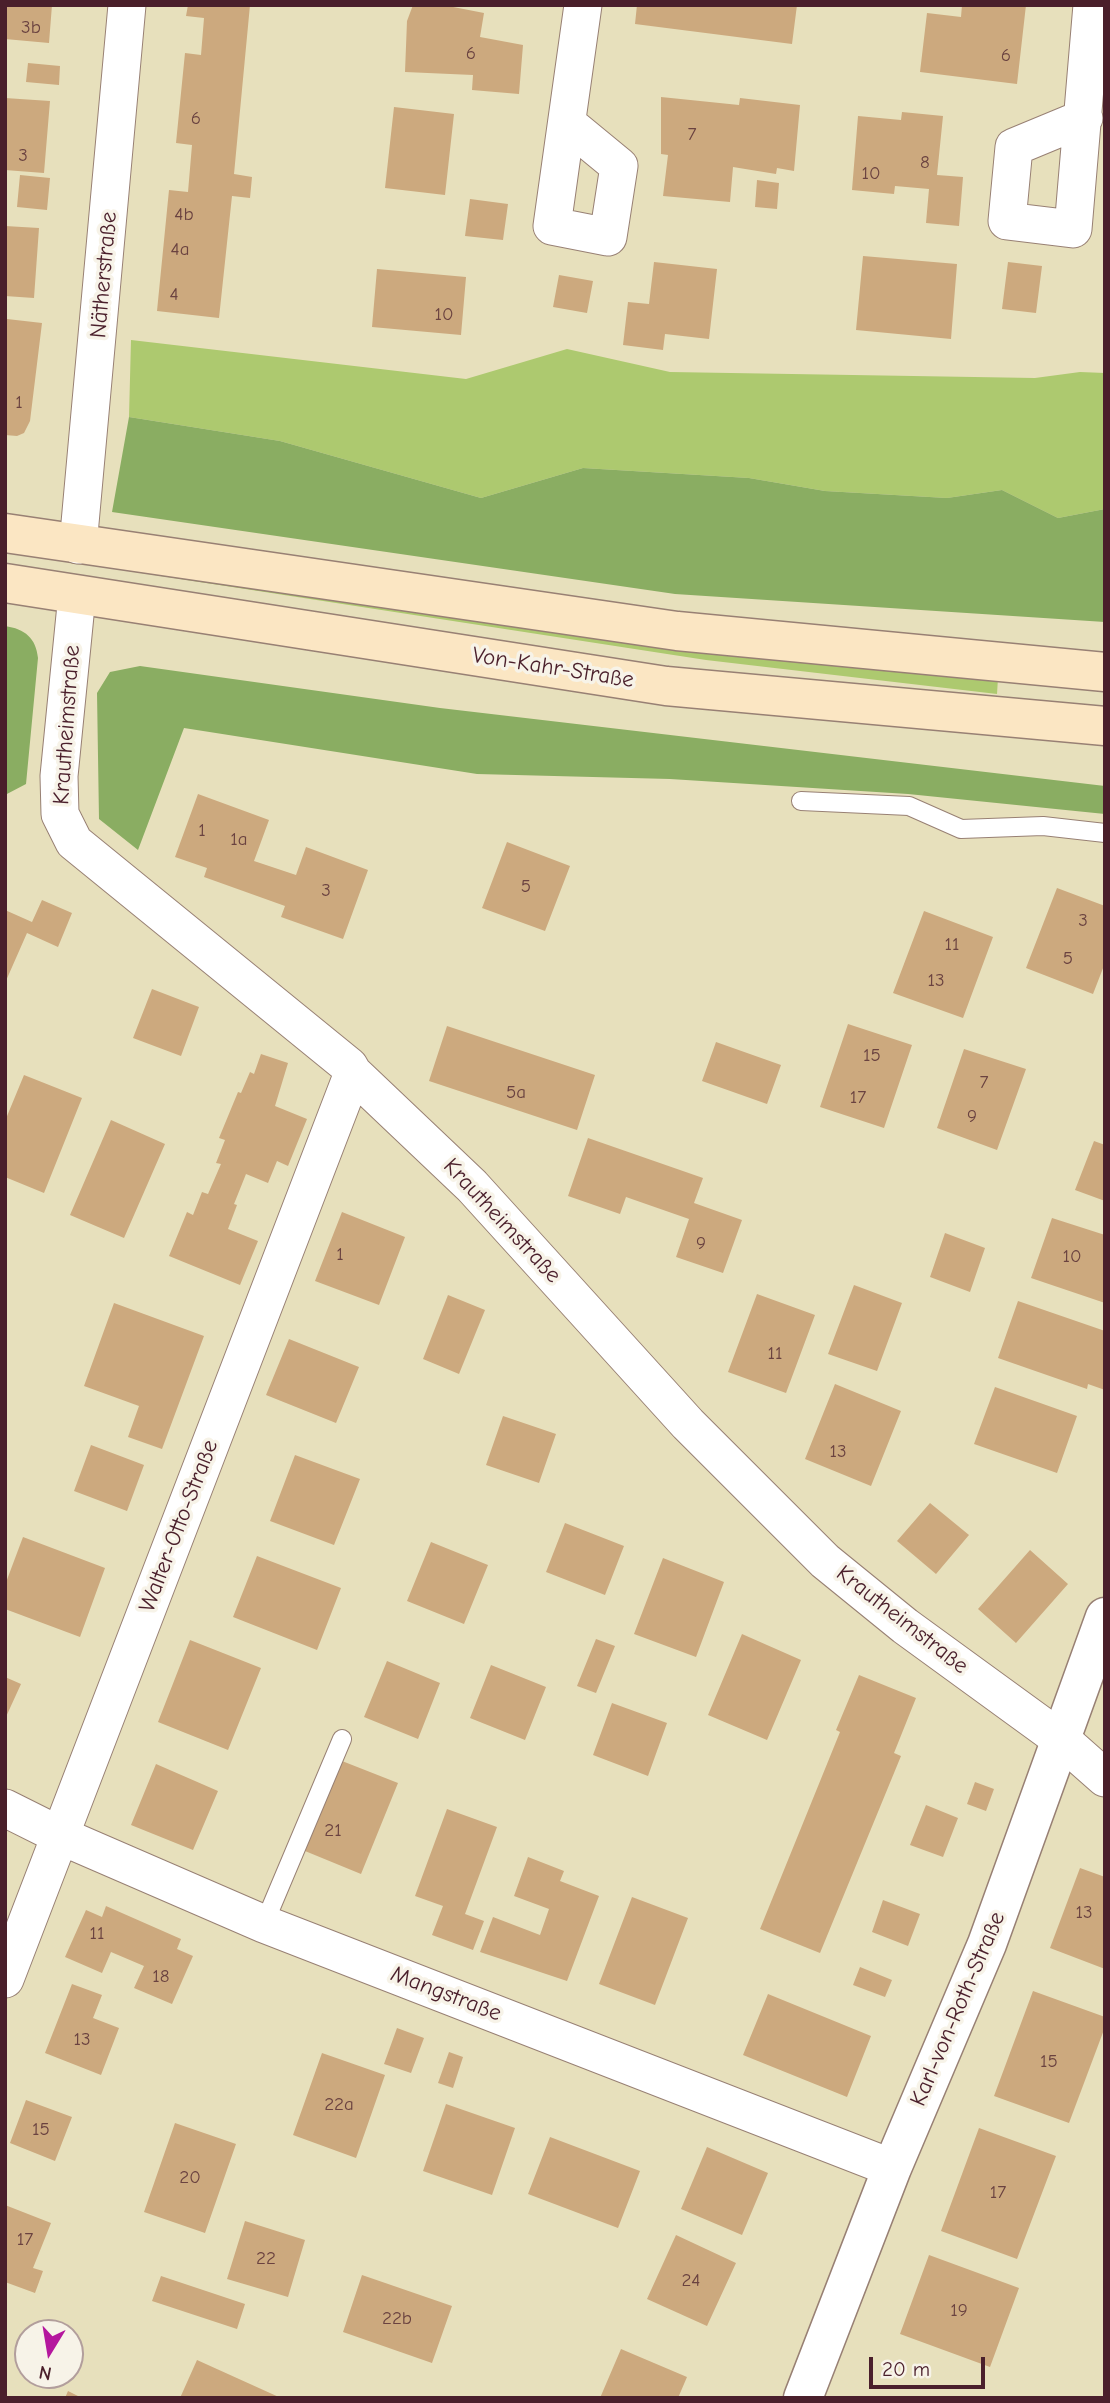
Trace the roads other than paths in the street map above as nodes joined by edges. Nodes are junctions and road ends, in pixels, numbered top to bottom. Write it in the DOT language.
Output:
graph roads {
  1 [pos="127,5"];
  2 [pos="583,5"];
  3 [pos="1092,5"];
  4 [pos="1084,118"];
  5 [pos="568,124"];
  6 [pos="5,533"];
  7 [pos="78,545"];
  8 [pos="5,583"];
  9 [pos="77,595"];
  10 [pos="1105,672"];
  11 [pos="1105,726"];
  12 [pos="801,801"];
  13 [pos="1105,833"];
  14 [pos="353,1073"];
  15 [pos="1105,1618"];
  16 [pos="342,1738"];
  17 [pos="1063,1741"];
  18 [pos="1105,1778"];
  19 [pos="5,1808"];
  20 [pos="61,1836"];
  21 [pos="264,1924"];
  22 [pos="5,1979"];
  23 [pos="892,2168"];
  24 [pos="803,2398"];
  1 -- 7 [label="street, Nätherstraße"];
  2 -- 5 [label="street"];
  3 -- 4 [label="street"];
  6 -- 7 [label="main road"];
  7 -- 10 [label="main road"];
  8 -- 9 [label="main road, Von-Kahr-Straße"];
  9 -- 11 [label="main road, Von-Kahr-Straße"];
  9 -- 14 [label="street, Krautheimstraße"];
  12 -- 13 [label="lane"];
  14 -- 17 [label="street, Krautheimstraße"];
  14 -- 20 [label="street, Walter-Otto-Straße"];
  15 -- 17 [label="street, Karl-von-Roth-Straße"];
  16 -- 21 [label="lane"];
  17 -- 18 [label="street, Krautheimstraße"];
  17 -- 23 [label="street, Karl-von-Roth-Straße"];
  19 -- 20 [label="street, Mangstraße"];
  20 -- 21 [label="street, Mangstraße"];
  20 -- 22 [label="street, Walter-Otto-Straße"];
  21 -- 23 [label="street, Mangstraße"];
  23 -- 24 [label="street, Karl-von-Roth-Straße"];
}
